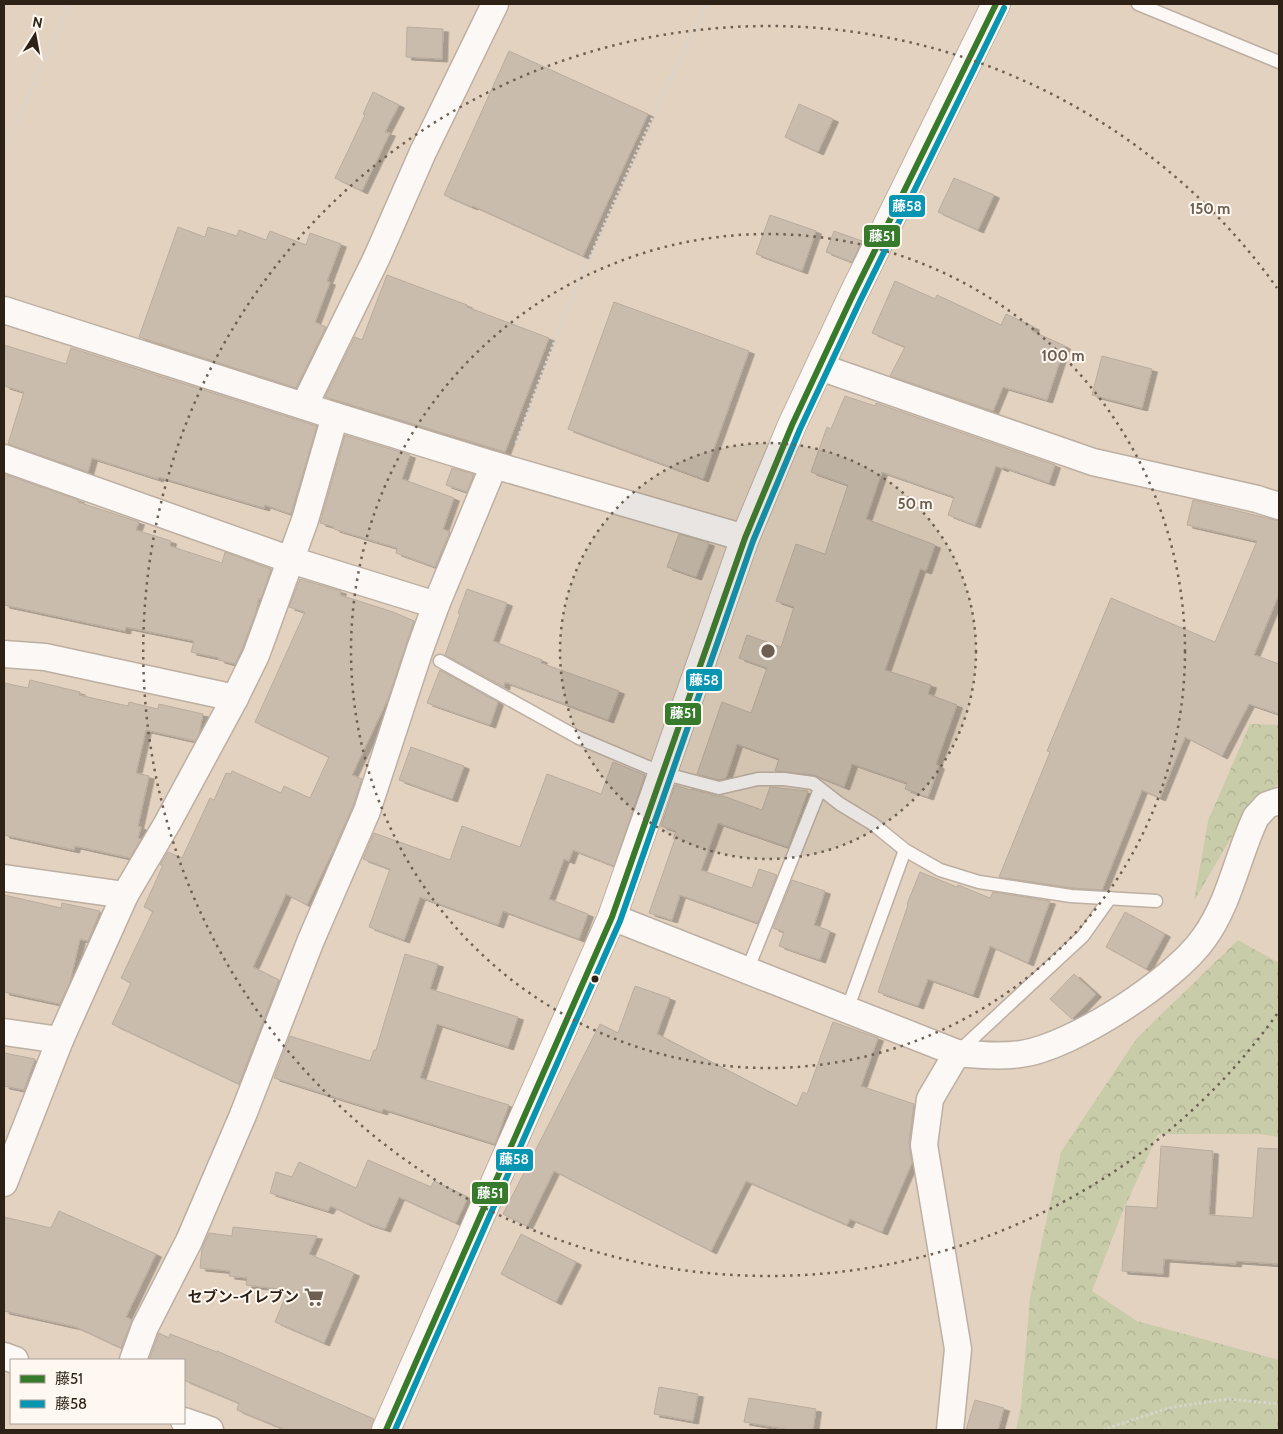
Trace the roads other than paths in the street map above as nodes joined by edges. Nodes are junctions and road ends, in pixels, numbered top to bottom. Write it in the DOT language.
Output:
graph roads {
  1 [pos="495,4"];
  2 [pos="996,4"];
  3 [pos="1138,4"];
  4 [pos="1279,62"];
  5 [pos="4,310"];
  6 [pos="820,366"];
  7 [pos="304,406"];
  8 [pos="334,416"];
  9 [pos="4,458"];
  10 [pos="500,467"];
  11 [pos="1279,506"];
  12 [pos="745,538"];
  13 [pos="291,560"];
  14 [pos="436,605"];
  15 [pos="4,654"];
  16 [pos="440,661"];
  17 [pos="235,698"];
  18 [pos="662,773"];
  19 [pos="820,789"];
  20 [pos="1279,801"];
  21 [pos="905,850"];
  22 [pos="4,878"];
  23 [pos="126,895"];
  24 [pos="1110,898"];
  25 [pos="1156,902"];
  26 [pos="612,917"];
  27 [pos="748,971"];
  28 [pos="847,1010"];
  29 [pos="4,1032"];
  30 [pos="60,1040"];
  31 [pos="957,1053"];
  32 [pos="4,1183"];
  33 [pos="134,1359"];
  34 [pos="185,1421"];
  35 [pos="210,1430"];
  36 [pos="386,1430"];
  37 [pos="950,1430"];
  1 -- 7 [label="street"];
  2 -- 6 [label="street"];
  3 -- 4 [label="lane"];
  5 -- 7 [label="street"];
  6 -- 11 [label="street"];
  6 -- 12 [label="street"];
  7 -- 8 [label="street"];
  8 -- 10 [label="street"];
  8 -- 13 [label="street"];
  9 -- 13 [label="street"];
  10 -- 12 [label="street"];
  10 -- 14 [label="street"];
  12 -- 18 [label="street"];
  13 -- 14 [label="street"];
  13 -- 17 [label="street"];
  14 -- 33 [label="street"];
  15 -- 17 [label="street"];
  16 -- 18 [label="lane"];
  17 -- 23 [label="street"];
  18 -- 19 [label="lane"];
  18 -- 26 [label="street"];
  19 -- 21 [label="lane"];
  19 -- 27 [label="lane"];
  20 -- 31 [label="street"];
  21 -- 24 [label="lane"];
  21 -- 28 [label="lane"];
  22 -- 23 [label="street"];
  23 -- 30 [label="street"];
  24 -- 25 [label="lane"];
  24 -- 31 [label="lane"];
  26 -- 27 [label="street"];
  26 -- 36 [label="street"];
  27 -- 28 [label="street"];
  28 -- 31 [label="street"];
  29 -- 30 [label="street"];
  30 -- 32 [label="street"];
  31 -- 37 [label="street"];
  34 -- 35 [label="street"];
}
